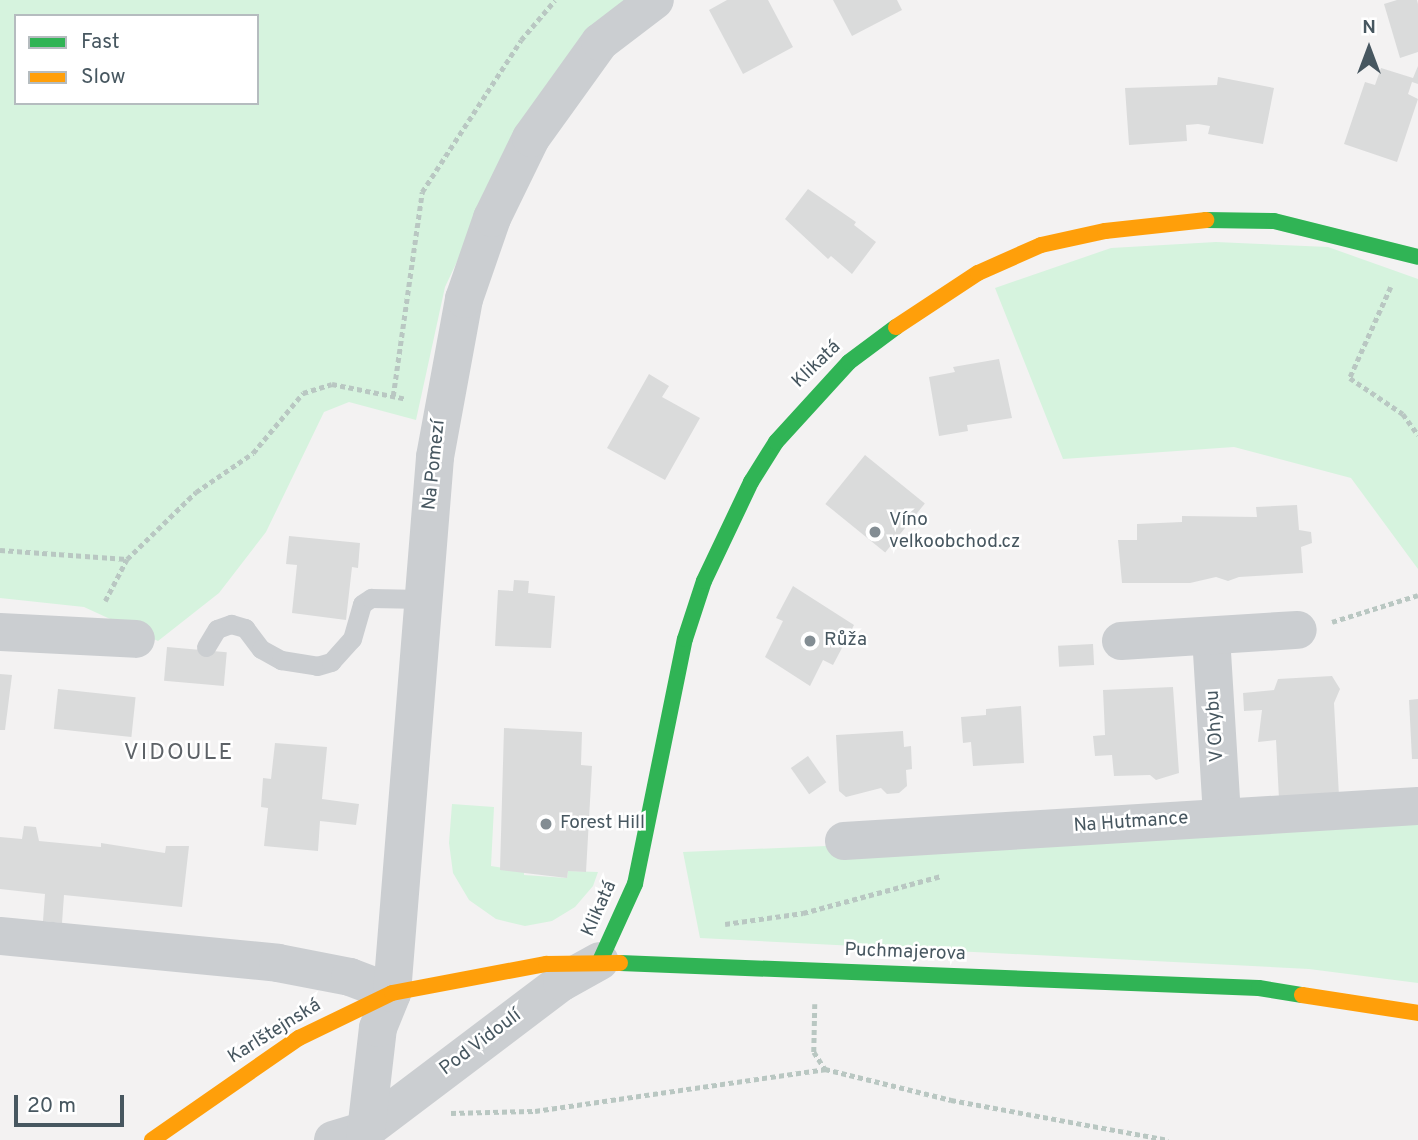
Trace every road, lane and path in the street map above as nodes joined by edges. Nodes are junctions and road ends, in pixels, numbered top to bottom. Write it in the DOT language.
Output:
graph roads {
  1 [pos="555,0"];
  2 [pos="655,0"];
  3 [pos="1410,256"];
  4 [pos="393,396"];
  5 [pos="442,405"];
  6 [pos="1418,435"];
  7 [pos="0,550"];
  8 [pos="127,559"];
  9 [pos="1418,594"];
  10 [pos="423,599"];
  11 [pos="1355,616"];
  12 [pos="1298,630"];
  13 [pos="0,632"];
  14 [pos="87,636"];
  15 [pos="1211,636"];
  16 [pos="136,639"];
  17 [pos="1121,641"];
  18 [pos="205,647"];
  19 [pos="1418,806"];
  20 [pos="1222,817"];
  21 [pos="845,841"];
  22 [pos="953,870"];
  23 [pos="722,925"];
  24 [pos="0,936"];
  25 [pos="600,961"];
  26 [pos="815,992"];
  27 [pos="392,993"];
  28 [pos="1418,1013"];
  29 [pos="825,1069"];
  30 [pos="443,1113"];
  31 [pos="355,1137"];
  32 [pos="1138,1137"];
  33 [pos="158,1140"];
  34 [pos="1168,1140"];
  1 -- 4 [label="path"];
  2 -- 5 [label="street, Na Pomezí"];
  3 -- 6 [label="path"];
  3 -- 25 [label="street, Klikatá"];
  4 -- 5 [label="path"];
  4 -- 8 [label="path"];
  5 -- 10 [label="street, Na Pomezí"];
  7 -- 8 [label="path"];
  8 -- 14 [label="path"];
  9 -- 11 [label="path"];
  10 -- 18 [label="lane"];
  10 -- 27 [label="street, Na Pomezí"];
  12 -- 15 [label="street"];
  13 -- 14 [label="street"];
  14 -- 16 [label="street"];
  15 -- 17 [label="street"];
  15 -- 20 [label="street, V Ohybu"];
  19 -- 20 [label="street, Na Hutmance"];
  20 -- 21 [label="street, Na Hutmance"];
  22 -- 23 [label="path"];
  24 -- 27 [label="street"];
  25 -- 27 [label="street, Puchmajerova"];
  25 -- 28 [label="street, Puchmajerova"];
  25 -- 31 [label="street, Pod Vidoulí"];
  26 -- 29 [label="path"];
  27 -- 31 [label="street, Pod Vidoulí"];
  27 -- 33 [label="street, Karlštejnská"];
  29 -- 30 [label="path"];
  29 -- 32 [label="path"];
  32 -- 34 [label="path"];
}
